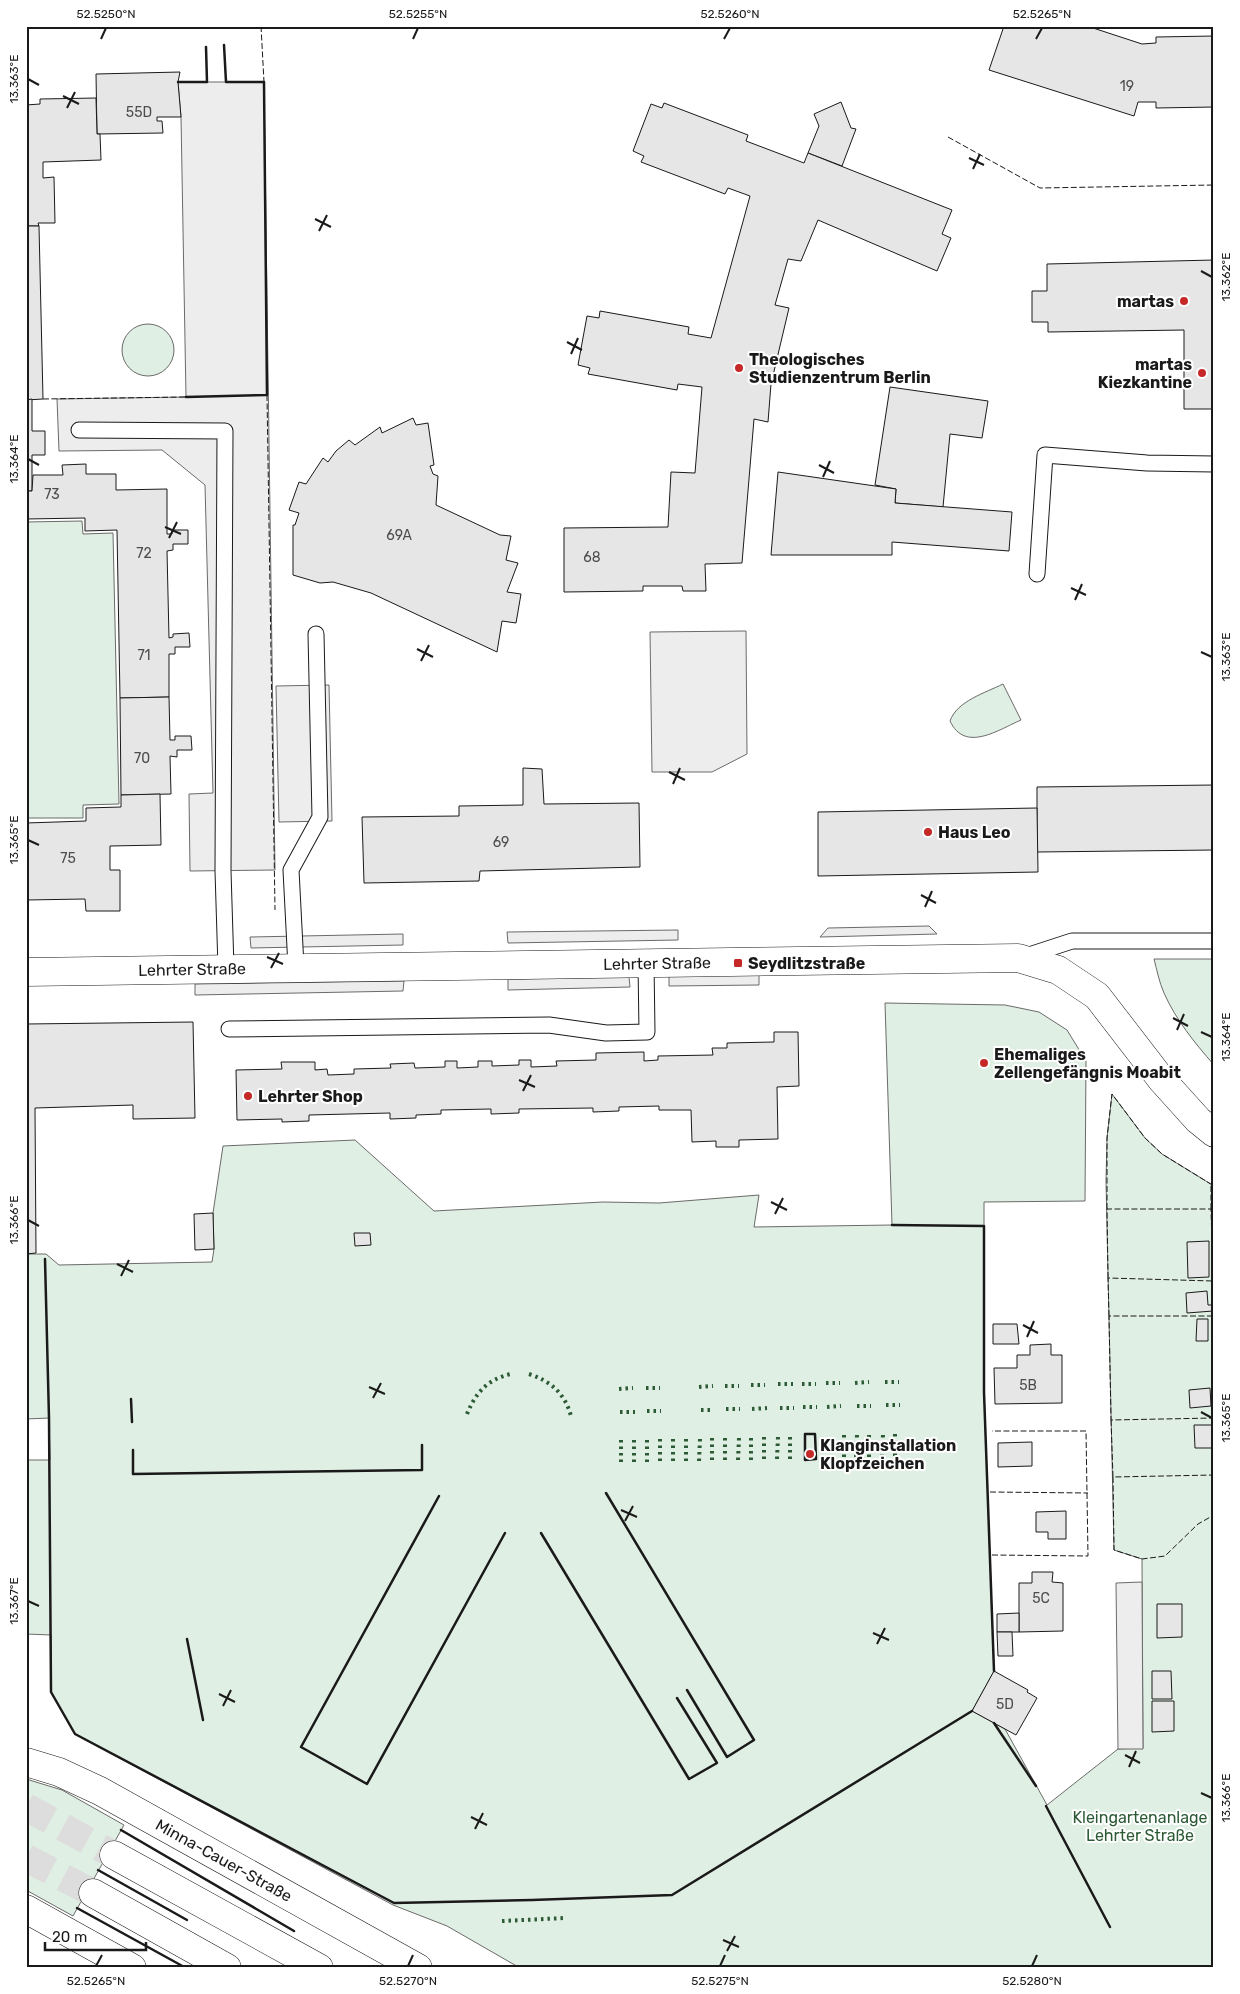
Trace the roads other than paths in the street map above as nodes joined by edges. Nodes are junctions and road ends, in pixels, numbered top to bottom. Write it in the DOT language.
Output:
graph roads {
  1 [pos="79,430"];
  2 [pos="1214,464"];
  3 [pos="1037,574"];
  4 [pos="316,634"];
  5 [pos="1214,941"];
  6 [pos="1018,958"];
  7 [pos="646,963"];
  8 [pos="296,967"];
  9 [pos="226,968"];
  10 [pos="26,972"];
  11 [pos="229,1029"];
  12 [pos="1214,1133"];
  13 [pos="26,1762"];
  14 [pos="114,1855"];
  15 [pos="93,1894"];
  16 [pos="26,1909"];
  17 [pos="132,1968"];
  18 [pos="228,1968"];
  19 [pos="319,1968"];
  20 [pos="418,1968"];
  1 -- 9 [label="lane"];
  2 -- 3 [label="lane"];
  4 -- 8 [label="lane"];
  5 -- 6 [label="lane"];
  6 -- 7 [label="main road, Lehrter Straße"];
  6 -- 12 [label="main road, Lehrter Straße"];
  7 -- 8 [label="main road, Lehrter Straße"];
  7 -- 11 [label="lane"];
  8 -- 9 [label="main road, Lehrter Straße"];
  9 -- 10 [label="main road, Lehrter Straße"];
  13 -- 20 [label="main road, Minna-Cauer-Straße"];
  14 -- 19 [label="main road"];
  15 -- 18 [label="main road"];
  16 -- 17 [label="main road"];
}
